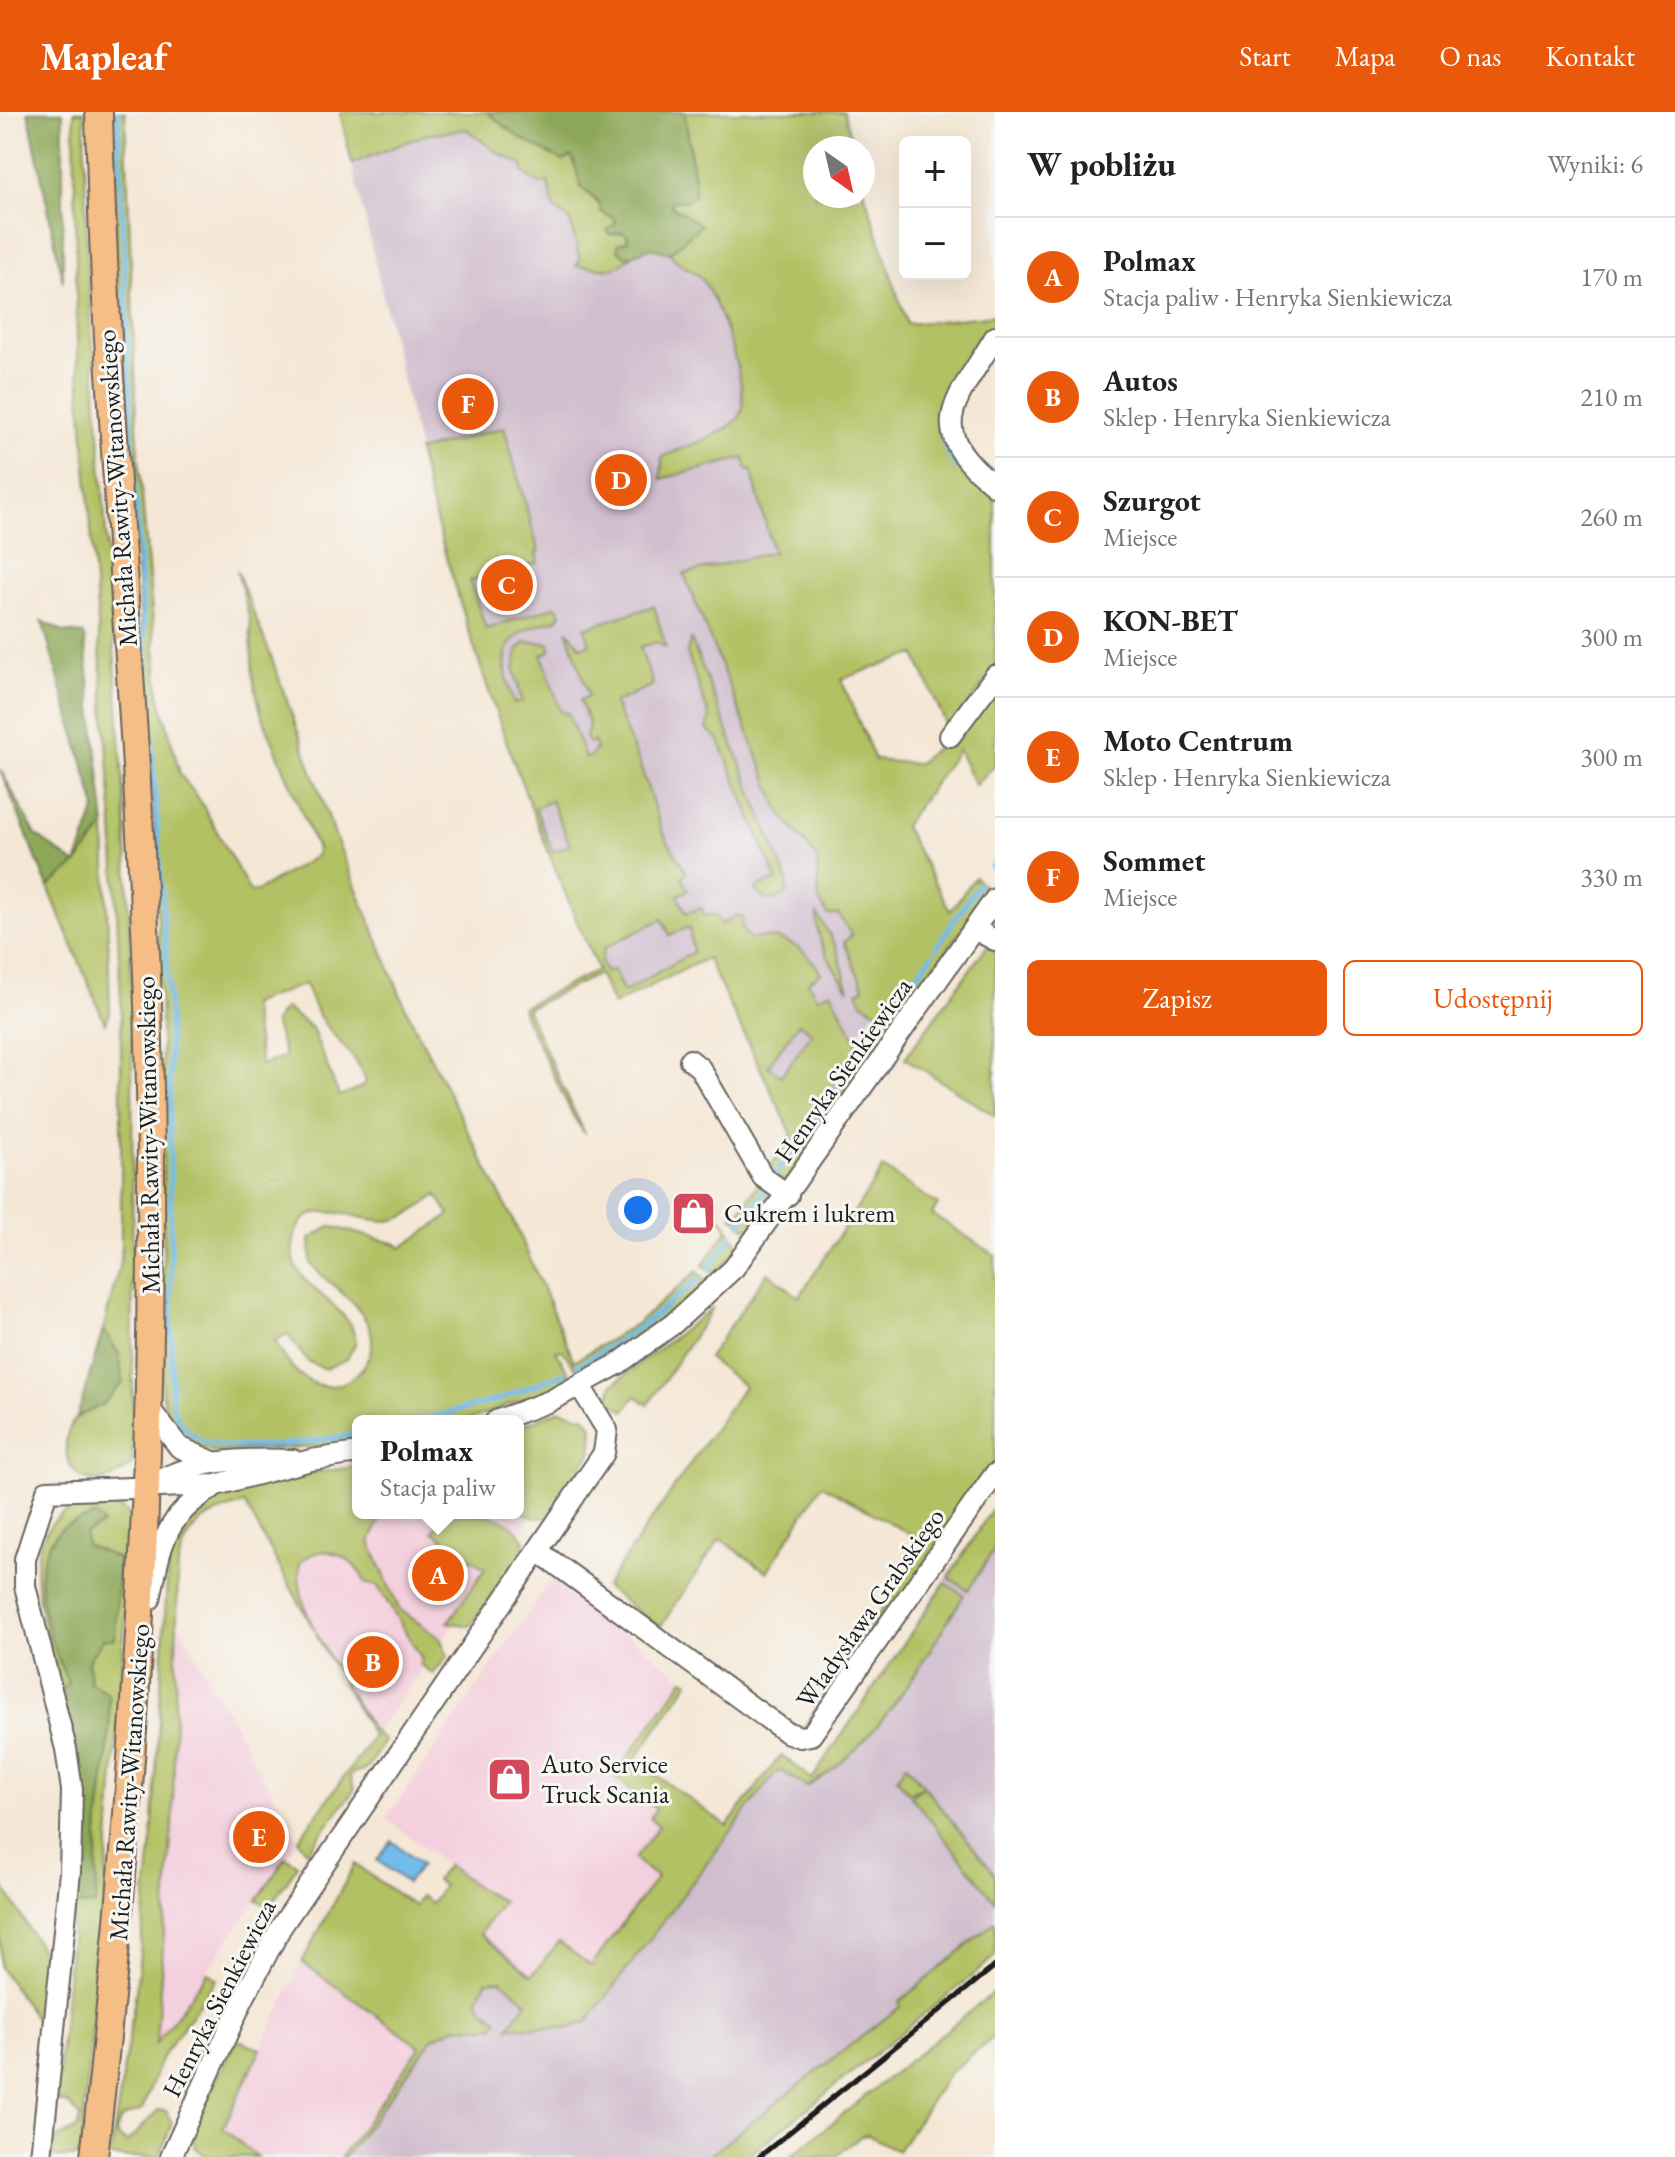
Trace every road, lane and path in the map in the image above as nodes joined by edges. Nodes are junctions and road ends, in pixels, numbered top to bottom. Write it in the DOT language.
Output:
graph roads {
  1 [pos="99,112"];
  2 [pos="995,337"];
  3 [pos="995,486"];
  4 [pos="995,676"];
  5 [pos="950,736"];
  6 [pos="995,899"];
  7 [pos="974,929"];
  8 [pos="995,940"];
  9 [pos="690,1060"];
  10 [pos="788,1195"];
  11 [pos="580,1386"];
  12 [pos="149,1408"];
  13 [pos="510,1415"];
  14 [pos="352,1454"];
  15 [pos="311,1460"];
  16 [pos="213,1462"];
  17 [pos="995,1474"];
  18 [pos="216,1485"];
  19 [pos="147,1488"];
  20 [pos="538,1551"];
  21 [pos="140,1650"];
  22 [pos="41,2157"];
  23 [pos="94,2157"];
  24 [pos="171,2157"];
  1 -- 12 [label="main road, Michała Rawity-Witanowskiego"];
  2 -- 3 [label="street"];
  4 -- 5 [label="street"];
  6 -- 7 [label="street, Henryka Sienkiewicza"];
  7 -- 8 [label="street"];
  7 -- 10 [label="street, Henryka Sienkiewicza"];
  9 -- 10 [label="street"];
  10 -- 11 [label="street, Henryka Sienkiewicza"];
  11 -- 13 [label="street, Henryka Sienkiewicza"];
  11 -- 20 [label="street, Henryka Sienkiewicza"];
  12 -- 16 [label="street"];
  12 -- 19 [label="main road, Michała Rawity-Witanowskiego"];
  14 -- 15 [label="street"];
  15 -- 16 [label="street"];
  15 -- 18 [label="street"];
  16 -- 19 [label="street"];
  17 -- 20 [label="street, Władysława Grabskiego"];
  18 -- 19 [label="street"];
  18 -- 21 [label="street"];
  19 -- 21 [label="main road, Michała Rawity-Witanowskiego"];
  19 -- 22 [label="street"];
  20 -- 24 [label="street, Henryka Sienkiewicza"];
  21 -- 23 [label="main road, Michała Rawity-Witanowskiego"];
}
